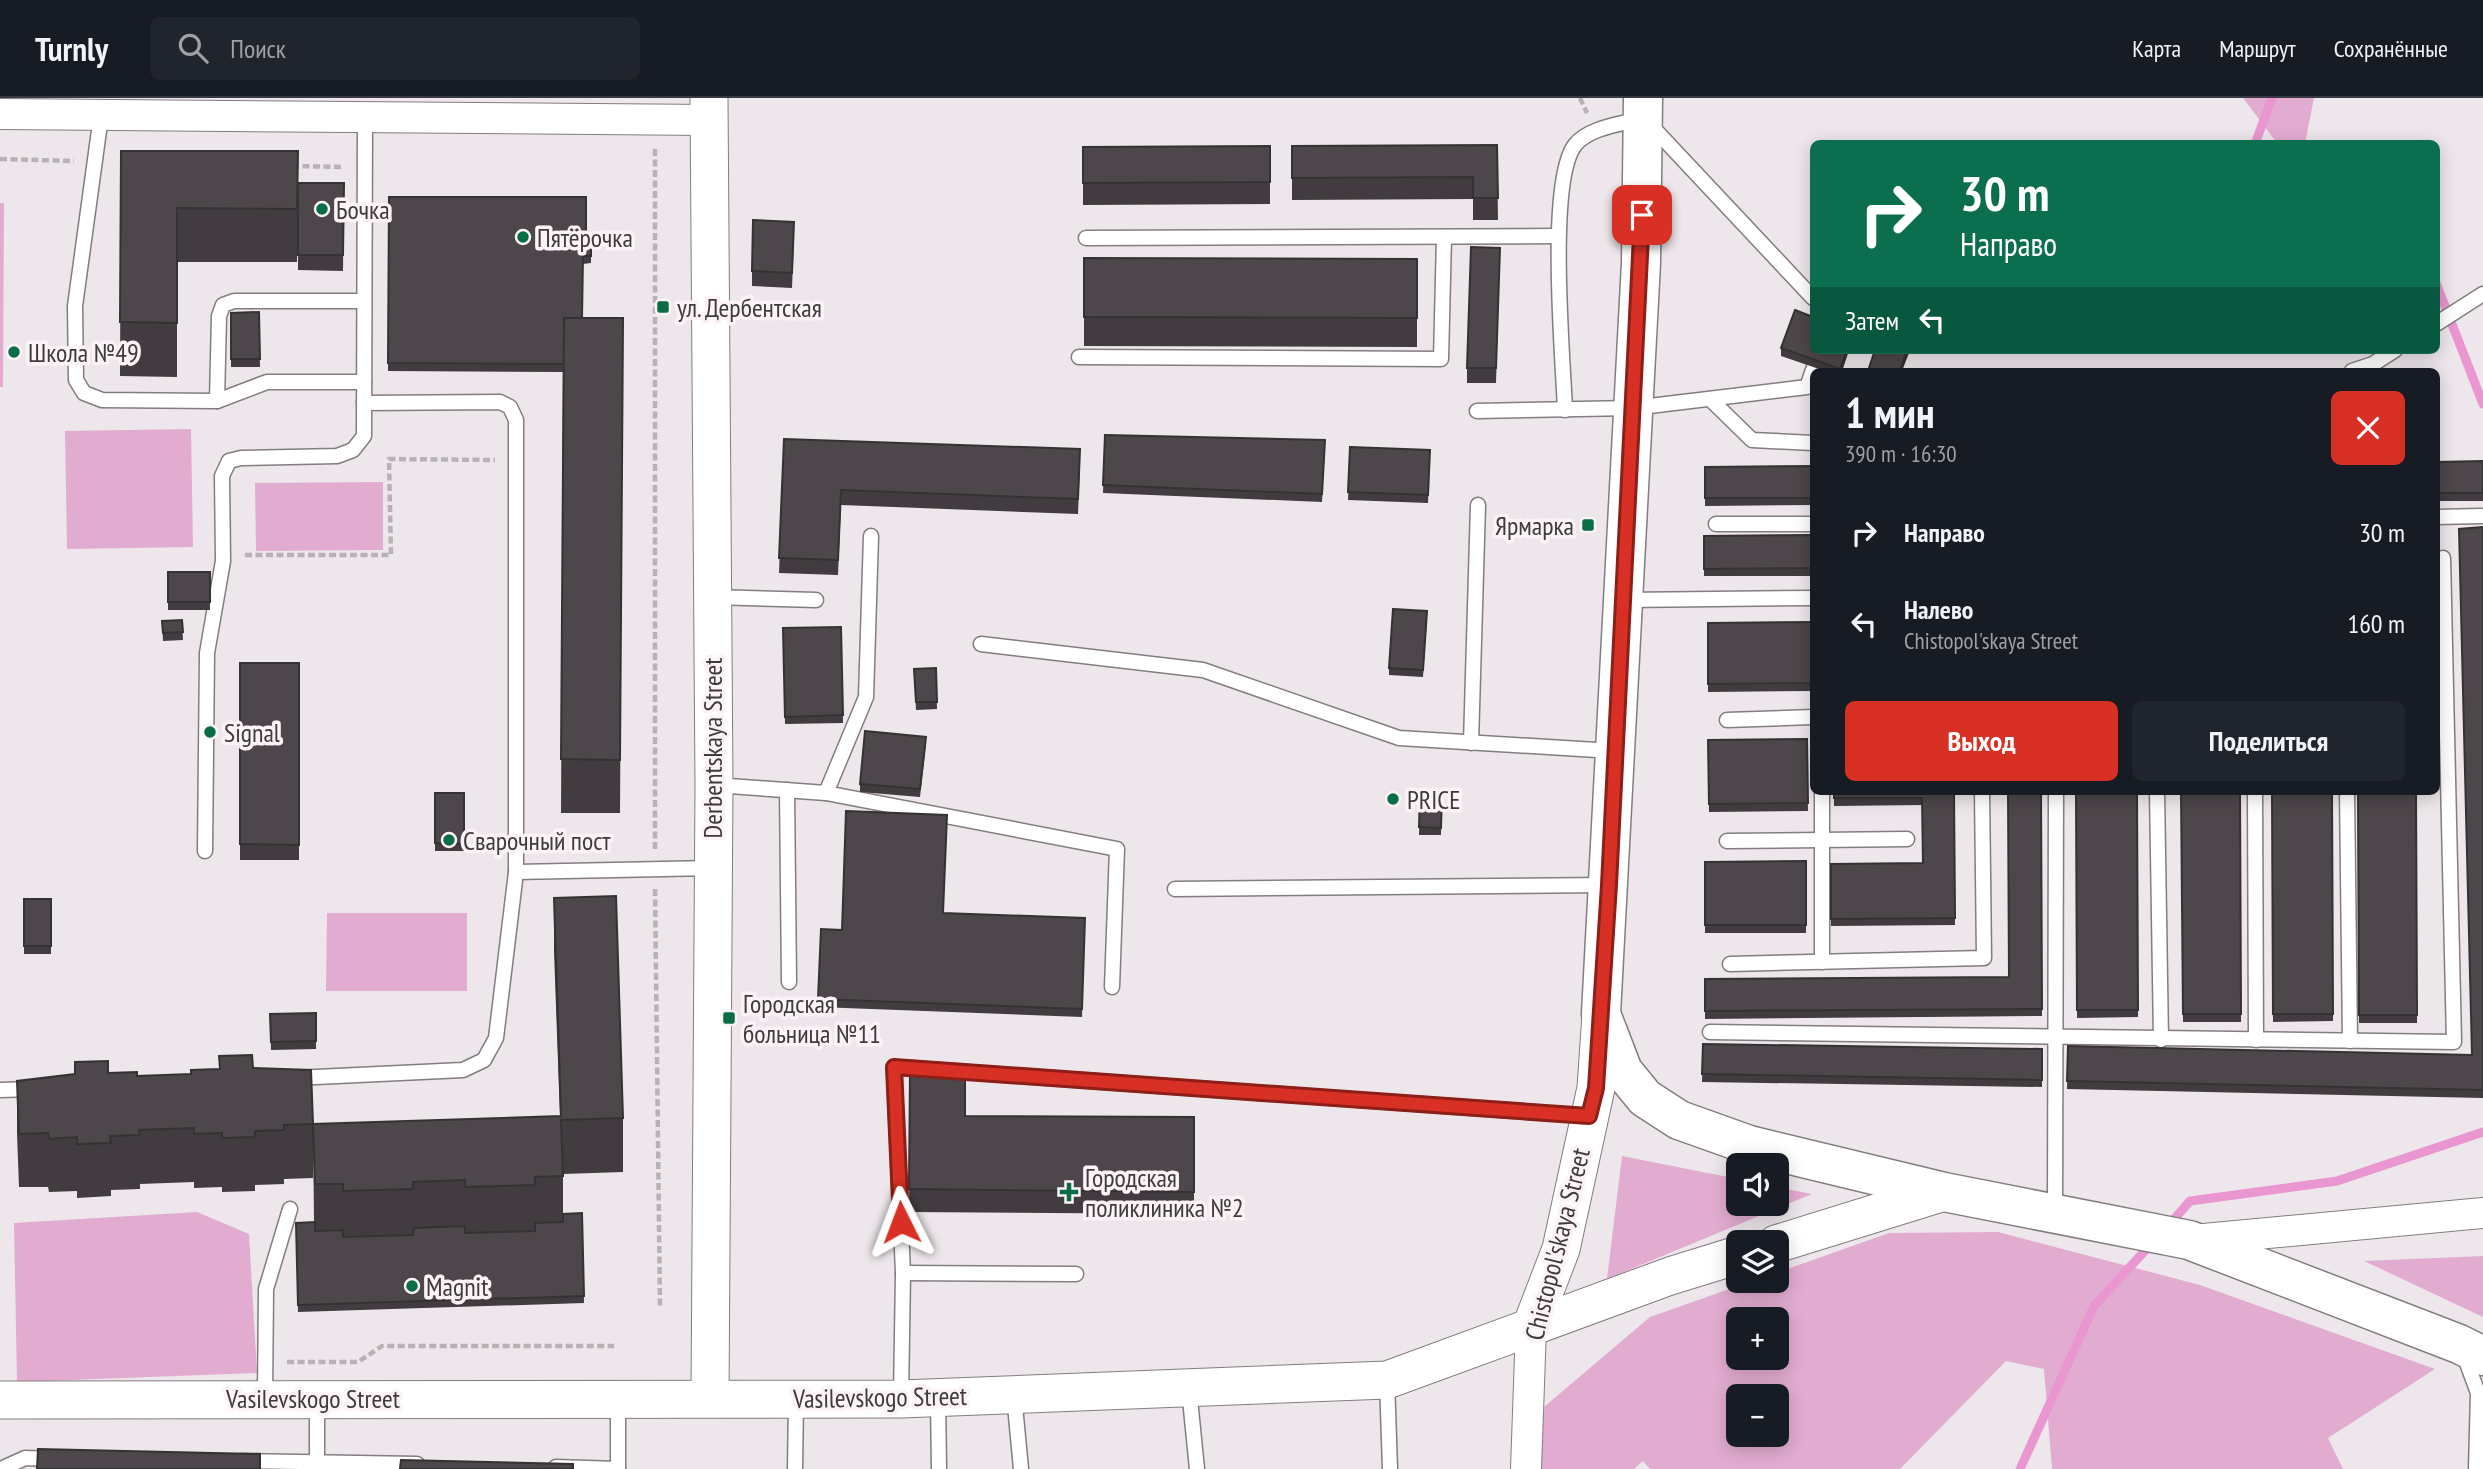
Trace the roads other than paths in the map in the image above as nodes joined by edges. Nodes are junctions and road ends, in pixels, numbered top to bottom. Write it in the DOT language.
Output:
graph roads {
  1 [pos="169,107"];
  2 [pos="1644,108"];
  3 [pos="709,109"];
  4 [pos="0,114"];
  5 [pos="101,116"];
  6 [pos="365,117"];
  7 [pos="1558,236"];
  8 [pos="1444,237"];
  9 [pos="1086,238"];
  10 [pos="2483,294"];
  11 [pos="1810,295"];
  12 [pos="364,302"];
  13 [pos="2440,321"];
  14 [pos="2389,354"];
  15 [pos="1079,357"];
  16 [pos="2361,368"];
  17 [pos="1810,378"];
  18 [pos="364,382"];
  19 [pos="1710,399"];
  20 [pos="217,401"];
  21 [pos="364,402"];
  22 [pos="1633,408"];
  23 [pos="1565,410"];
  24 [pos="1477,411"];
  25 [pos="1810,443"];
  26 [pos="1478,505"];
  27 [pos="2481,516"];
  28 [pos="2440,517"];
  29 [pos="1716,524"];
  30 [pos="1810,524"];
  31 [pos="871,536"];
  32 [pos="2443,558"];
  33 [pos="710,597"];
  34 [pos="1810,598"];
  35 [pos="816,600"];
  36 [pos="1624,600"];
  37 [pos="981,644"];
  38 [pos="1810,717"];
  39 [pos="1727,720"];
  40 [pos="1471,743"];
  41 [pos="1615,751"];
  42 [pos="714,785"];
  43 [pos="2442,786"];
  44 [pos="786,790"];
  45 [pos="826,793"];
  46 [pos="1822,795"];
  47 [pos="1982,795"];
  48 [pos="2056,795"];
  49 [pos="2157,795"];
  50 [pos="2255,795"];
  51 [pos="2347,795"];
  52 [pos="1907,839"];
  53 [pos="1822,840"];
  54 [pos="1727,841"];
  55 [pos="205,851"];
  56 [pos="712,868"];
  57 [pos="516,872"];
  58 [pos="1609,885"];
  59 [pos="1175,889"];
  60 [pos="1822,962"];
  61 [pos="1730,964"];
  62 [pos="789,982"];
  63 [pos="1112,987"];
  64 [pos="1601,1014"];
  65 [pos="1710,1032"];
  66 [pos="2056,1039"];
  67 [pos="2161,1040"];
  68 [pos="2256,1040"];
  69 [pos="2350,1041"];
  70 [pos="279,1079"];
  71 [pos="45,1089"];
  72 [pos="0,1090"];
  73 [pos="1589,1116"];
  74 [pos="1944,1192"];
  75 [pos="290,1209"];
  76 [pos="2483,1213"];
  77 [pos="2055,1214"];
  78 [pos="1789,1240"];
  79 [pos="2189,1240"];
  80 [pos="1726,1259"];
  81 [pos="903,1273"];
  82 [pos="1076,1274"];
  83 [pos="1531,1327"];
  84 [pos="2471,1350"];
  85 [pos="1387,1380"];
  86 [pos="1189,1388"];
  87 [pos="1014,1394"];
  88 [pos="1,1396"];
  89 [pos="618,1397"];
  90 [pos="938,1397"];
  91 [pos="265,1398"];
  92 [pos="317,1398"];
  93 [pos="710,1398"];
  94 [pos="796,1398"];
  95 [pos="901,1399"];
  96 [pos="67,1459"];
  97 [pos="220,1461"];
  98 [pos="427,1464"];
  99 [pos="317,1465"];
  100 [pos="536,1467"];
  101 [pos="1,1469"];
  102 [pos="618,1469"];
  103 [pos="795,1469"];
  104 [pos="939,1469"];
  105 [pos="1021,1469"];
  106 [pos="1197,1469"];
  107 [pos="1390,1469"];
  108 [pos="1526,1469"];
  109 [pos="2476,1469"];
  1 -- 5 [label="street"];
  1 -- 6 [label="street"];
  2 -- 7 [label="lane"];
  2 -- 11 [label="lane"];
  2 -- 22 [label="main road, Chistopol'skaya Street"];
  3 -- 6 [label="street"];
  3 -- 33 [label="street, Derbentskaya Street"];
  4 -- 5 [label="street"];
  5 -- 20 [label="lane"];
  6 -- 12 [label="lane"];
  7 -- 8 [label="lane"];
  7 -- 23 [label="lane"];
  8 -- 9 [label="lane"];
  8 -- 15 [label="lane"];
  10 -- 13 [label="lane"];
  12 -- 18 [label="lane"];
  12 -- 20 [label="lane"];
  14 -- 16 [label="lane"];
  17 -- 19 [label="lane"];
  18 -- 20 [label="lane"];
  18 -- 21 [label="lane"];
  19 -- 22 [label="lane"];
  19 -- 25 [label="lane"];
  21 -- 55 [label="lane"];
  21 -- 57 [label="lane"];
  22 -- 23 [label="lane"];
  22 -- 36 [label="main road, Chistopol'skaya Street"];
  23 -- 24 [label="lane"];
  26 -- 40 [label="lane"];
  27 -- 28 [label="lane"];
  29 -- 30 [label="lane"];
  31 -- 45 [label="lane"];
  32 -- 43 [label="lane"];
  33 -- 35 [label="lane"];
  33 -- 42 [label="street, Derbentskaya Street"];
  34 -- 36 [label="lane"];
  36 -- 41 [label="main road, Chistopol'skaya Street"];
  37 -- 40 [label="lane"];
  38 -- 39 [label="lane"];
  40 -- 41 [label="lane"];
  41 -- 58 [label="main road, Chistopol'skaya Street"];
  42 -- 44 [label="lane"];
  42 -- 56 [label="street, Derbentskaya Street"];
  43 -- 69 [label="lane"];
  44 -- 45 [label="lane"];
  44 -- 62 [label="lane"];
  45 -- 63 [label="lane"];
  46 -- 53 [label="lane"];
  47 -- 60 [label="lane"];
  48 -- 66 [label="lane"];
  49 -- 67 [label="lane"];
  50 -- 68 [label="lane"];
  51 -- 69 [label="lane"];
  52 -- 53 [label="lane"];
  53 -- 54 [label="lane"];
  53 -- 60 [label="lane"];
  56 -- 57 [label="lane"];
  56 -- 93 [label="street, Derbentskaya Street"];
  57 -- 70 [label="lane"];
  58 -- 59 [label="lane"];
  58 -- 64 [label="main road, Chistopol'skaya Street"];
  60 -- 61 [label="lane"];
  64 -- 73 [label="street, Chistopol'skaya Street"];
  64 -- 74 [label="main road"];
  65 -- 66 [label="lane"];
  66 -- 67 [label="lane"];
  66 -- 77 [label="lane"];
  67 -- 68 [label="lane"];
  68 -- 69 [label="lane"];
  71 -- 72 [label="lane"];
  73 -- 81 [label="lane"];
  73 -- 83 [label="street, Chistopol'skaya Street"];
  74 -- 77 [label="main road"];
  74 -- 78 [label="street"];
  75 -- 91 [label="lane"];
  76 -- 79 [label="street"];
  77 -- 79 [label="main road"];
  79 -- 84 [label="main road"];
  80 -- 83 [label="street, Vasilevskogo Street"];
  81 -- 82 [label="lane"];
  81 -- 95 [label="lane"];
  83 -- 85 [label="street, Vasilevskogo Street"];
  83 -- 108 [label="street, Chistopol'skaya Street"];
  84 -- 109 [label="lane"];
  85 -- 86 [label="street, Vasilevskogo Street"];
  85 -- 107 [label="lane"];
  86 -- 87 [label="street, Vasilevskogo Street"];
  86 -- 106 [label="lane"];
  87 -- 90 [label="street, Vasilevskogo Street"];
  87 -- 105 [label="lane"];
  88 -- 91 [label="street, Vasilevskogo Street"];
  89 -- 92 [label="street, Vasilevskogo Street"];
  89 -- 93 [label="street, Vasilevskogo Street"];
  89 -- 102 [label="lane"];
  90 -- 95 [label="street, Vasilevskogo Street"];
  90 -- 104 [label="lane"];
  91 -- 92 [label="street, Vasilevskogo Street"];
  92 -- 99 [label="lane"];
  93 -- 94 [label="street, Vasilevskogo Street"];
  94 -- 95 [label="street, Vasilevskogo Street"];
  94 -- 103 [label="lane"];
  96 -- 101 [label="lane"];
  97 -- 99 [label="lane"];
  98 -- 99 [label="lane"];
  100 -- 102 [label="lane"];
}
